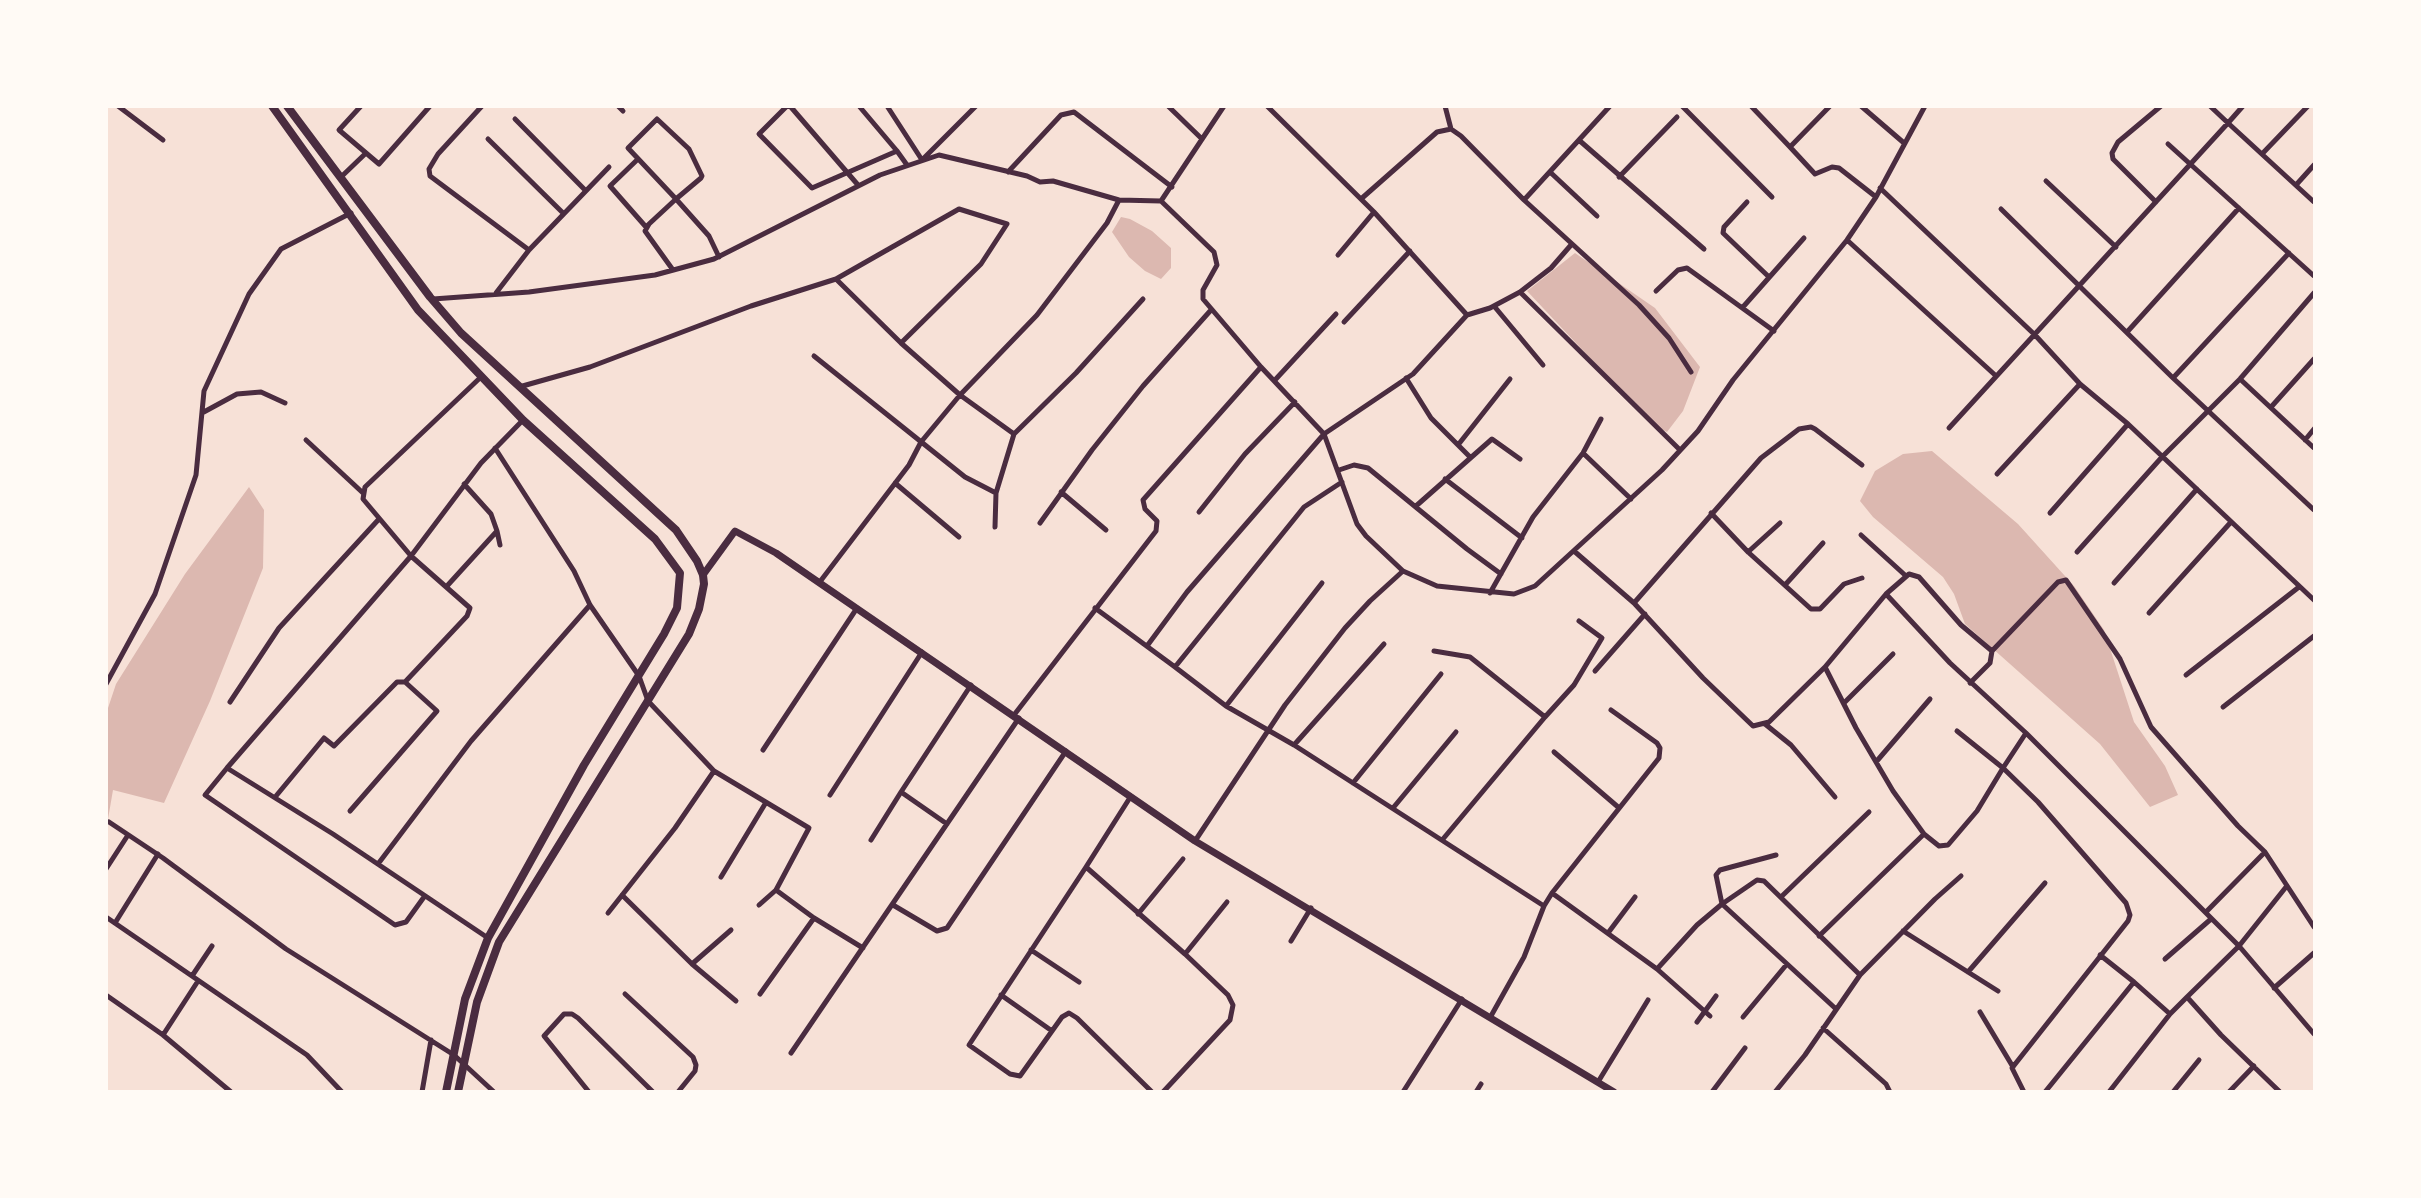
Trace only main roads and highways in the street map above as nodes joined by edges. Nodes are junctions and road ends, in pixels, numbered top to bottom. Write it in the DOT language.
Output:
graph roads {
  1 [pos="272,106"];
  2 [pos="287,106"];
  3 [pos="446,1092"];
  4 [pos="458,1092"];
  1 -- 3 [label="main road"];
  2 -- 4 [label="main road"];
}
